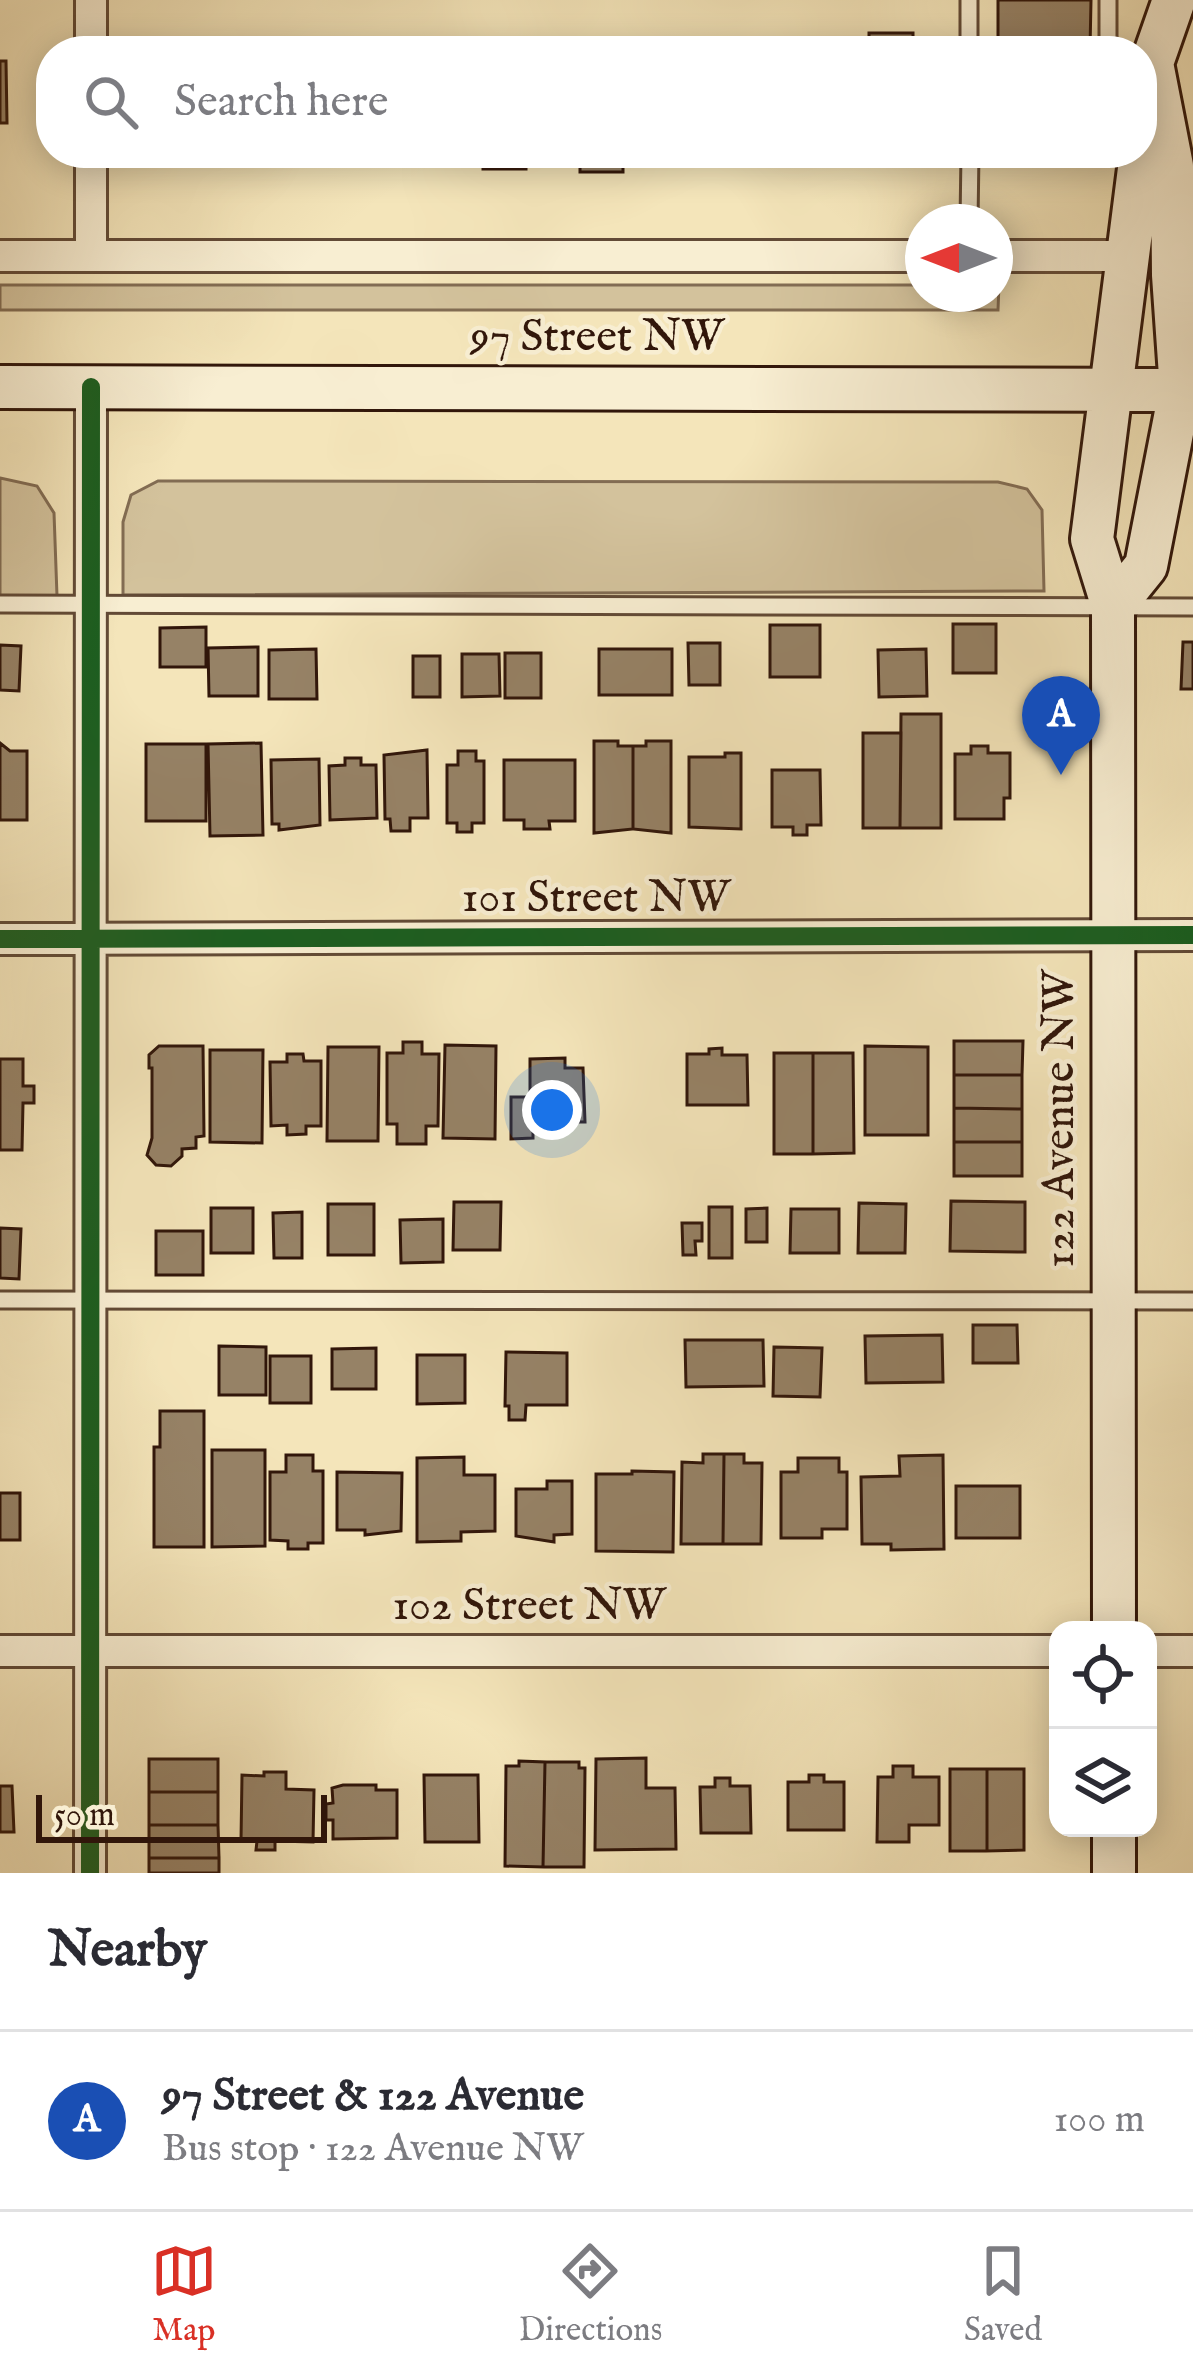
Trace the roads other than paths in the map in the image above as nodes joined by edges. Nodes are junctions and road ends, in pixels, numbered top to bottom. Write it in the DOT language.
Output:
graph roads {
  1 [pos="92,0"];
  2 [pos="969,0"];
  3 [pos="1108,0"];
  4 [pos="1174,0"];
  5 [pos="1186,0"];
  6 [pos="1193,34"];
  7 [pos="91,36"];
  8 [pos="969,36"];
  9 [pos="1108,36"];
  10 [pos="1157,49"];
  11 [pos="1157,90"];
  12 [pos="91,168"];
  13 [pos="970,168"];
  14 [pos="1139,168"];
  15 [pos="969,204"];
  16 [pos="0,256"];
  17 [pos="91,256"];
  18 [pos="905,256"];
  19 [pos="1013,256"];
  20 [pos="1127,256"];
  21 [pos="1193,322"];
  22 [pos="0,387"];
  23 [pos="91,387"];
  24 [pos="1111,389"];
  25 [pos="1187,390"];
  26 [pos="0,604"];
  27 [pos="91,604"];
  28 [pos="1113,607"];
  29 [pos="1193,607"];
  30 [pos="1111,934"];
  31 [pos="1193,935"];
  32 [pos="0,939"];
  33 [pos="90,939"];
  34 [pos="0,1300"];
  35 [pos="90,1300"];
  36 [pos="1111,1301"];
  37 [pos="1193,1301"];
  38 [pos="1114,1621"];
  39 [pos="0,1651"];
  40 [pos="90,1651"];
  41 [pos="1049,1651"];
  42 [pos="1157,1651"];
  43 [pos="1193,1651"];
  44 [pos="1114,1837"];
  45 [pos="91,1873"];
  46 [pos="1114,1873"];
  1 -- 7 [label="street"];
  2 -- 8 [label="lane"];
  3 -- 9 [label="lane"];
  4 -- 10 [label="street"];
  5 -- 6 [label="street"];
  11 -- 25 [label="street"];
  12 -- 17 [label="street"];
  13 -- 15 [label="lane"];
  14 -- 20 [label="street, 122 Avenue NW"];
  16 -- 17 [label="street, 97 Street NW"];
  17 -- 18 [label="street, 97 Street NW"];
  19 -- 20 [label="street"];
  20 -- 24 [label="street, 122 Avenue NW"];
  21 -- 25 [label="street"];
  22 -- 23 [label="street, 97 Street NW"];
  23 -- 24 [label="street, 97 Street NW"];
  23 -- 27 [label="street"];
  24 -- 25 [label="street, 97 Street NW"];
  24 -- 28 [label="street, 122 Avenue NW"];
  25 -- 28 [label="street"];
  26 -- 27 [label="lane"];
  27 -- 28 [label="lane"];
  27 -- 33 [label="street"];
  28 -- 29 [label="lane"];
  28 -- 30 [label="street, 122 Avenue NW"];
  30 -- 31 [label="street, 101 Street NW"];
  30 -- 33 [label="street, 101 Street NW"];
  30 -- 36 [label="street, 122 Avenue NW"];
  32 -- 33 [label="street, 101 Street NW"];
  33 -- 35 [label="street"];
  34 -- 35 [label="lane"];
  35 -- 36 [label="lane"];
  35 -- 40 [label="street"];
  36 -- 37 [label="lane"];
  36 -- 38 [label="street, 122 Avenue NW"];
  39 -- 40 [label="street, 102 Street NW"];
  40 -- 41 [label="street, 102 Street NW"];
  40 -- 45 [label="street"];
  42 -- 43 [label="street"];
  44 -- 46 [label="street"];
}
